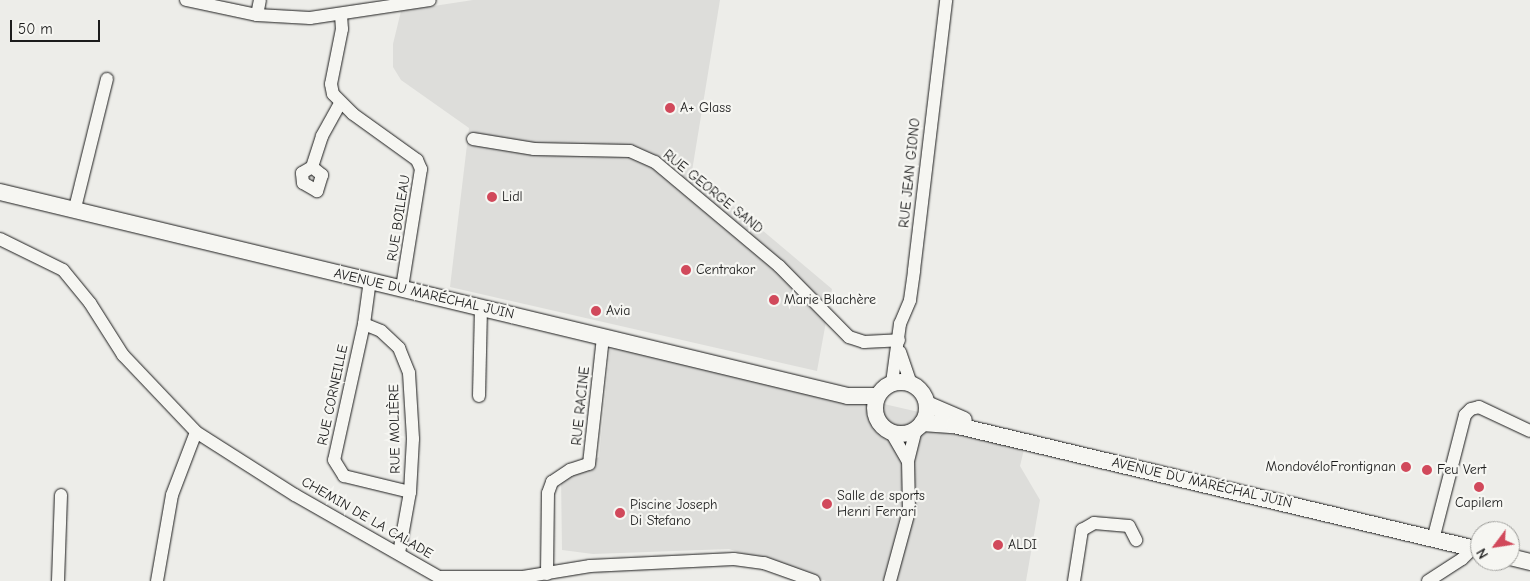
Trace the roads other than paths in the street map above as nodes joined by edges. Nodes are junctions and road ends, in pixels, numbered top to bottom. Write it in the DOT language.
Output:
graph roads {
  1 [pos="186,0"];
  2 [pos="260,0"];
  3 [pos="430,0"];
  4 [pos="946,0"];
  5 [pos="257,15"];
  6 [pos="342,15"];
  7 [pos="107,79"];
  8 [pos="340,103"];
  9 [pos="473,139"];
  10 [pos="312,167"];
  11 [pos="0,192"];
  12 [pos="75,208"];
  13 [pos="0,239"];
  14 [pos="370,280"];
  15 [pos="402,287"];
  16 [pos="480,307"];
  17 [pos="364,324"];
  18 [pos="603,337"];
  19 [pos="898,343"];
  20 [pos="892,383"];
  21 [pos="912,384"];
  22 [pos="479,396"];
  23 [pos="876,404"];
  24 [pos="927,404"];
  25 [pos="919,426"];
  26 [pos="1530,431"];
  27 [pos="196,432"];
  28 [pos="891,432"];
  29 [pos="908,461"];
  30 [pos="410,492"];
  31 [pos="61,494"];
  32 [pos="1436,532"];
  33 [pos="1136,540"];
  34 [pos="1470,543"];
  35 [pos="1470,544"];
  36 [pos="1470,552"];
  37 [pos="399,553"];
  38 [pos="547,574"];
  39 [pos="439,579"];
  40 [pos="1434,579"];
  41 [pos="58,581"];
  42 [pos="157,581"];
  43 [pos="814,581"];
  44 [pos="890,581"];
  45 [pos="1074,581"];
  1 -- 5 [label="street"];
  2 -- 5 [label="street"];
  3 -- 6 [label="street"];
  4 -- 19 [label="street, RUE JEAN GIONO"];
  5 -- 6 [label="street"];
  6 -- 8 [label="street"];
  7 -- 12 [label="street"];
  8 -- 10 [label="street"];
  8 -- 15 [label="street, RUE BOILEAU"];
  9 -- 19 [label="street, RUE GEORGE SAND"];
  11 -- 12 [label="main road, AVENUE DU MARÉCHAL JUIN"];
  12 -- 14 [label="main road, AVENUE DU MARÉCHAL JUIN"];
  13 -- 27 [label="street, CHEMIN DE LA CALADE"];
  14 -- 15 [label="main road, AVENUE DU MARÉCHAL JUIN"];
  14 -- 17 [label="street, RUE CORNEILLE"];
  15 -- 16 [label="main road, AVENUE DU MARÉCHAL JUIN"];
  16 -- 18 [label="main road, AVENUE DU MARÉCHAL JUIN"];
  16 -- 22 [label="street"];
  17 -- 30 [label="street, RUE MOLIÈRE"];
  17 -- 30 [label="street, RUE CORNEILLE"];
  18 -- 23 [label="main road, AVENUE DU MARÉCHAL JUIN"];
  18 -- 38 [label="street, RUE RACINE"];
  19 -- 20 [label="street, RUE JEAN GIONO"];
  19 -- 21 [label="street"];
  20 -- 21 [label="main road"];
  20 -- 23 [label="main road"];
  21 -- 24 [label="main road"];
  23 -- 28 [label="main road"];
  24 -- 25 [label="main road"];
  24 -- 32 [label="main road, AVENUE DU MARÉCHAL JUIN"];
  25 -- 28 [label="main road"];
  25 -- 29 [label="street"];
  25 -- 35 [label="main road, AVENUE DU MARÉCHAL JUIN"];
  26 -- 32 [label="street"];
  27 -- 37 [label="street, CHEMIN DE LA CALADE"];
  27 -- 42 [label="street"];
  28 -- 29 [label="street"];
  29 -- 44 [label="street"];
  30 -- 37 [label="street, RUE MOLIÈRE"];
  31 -- 41 [label="street"];
  32 -- 34 [label="main road, AVENUE DU MARÉCHAL JUIN"];
  33 -- 45 [label="street"];
  36 -- 40 [label="street"];
  37 -- 39 [label="street, CHEMIN DE LA CALADE"];
  38 -- 39 [label="street, CHEMIN DE LA CALADE"];
  38 -- 43 [label="street, CHEMIN DE LA CALADE"];
}
